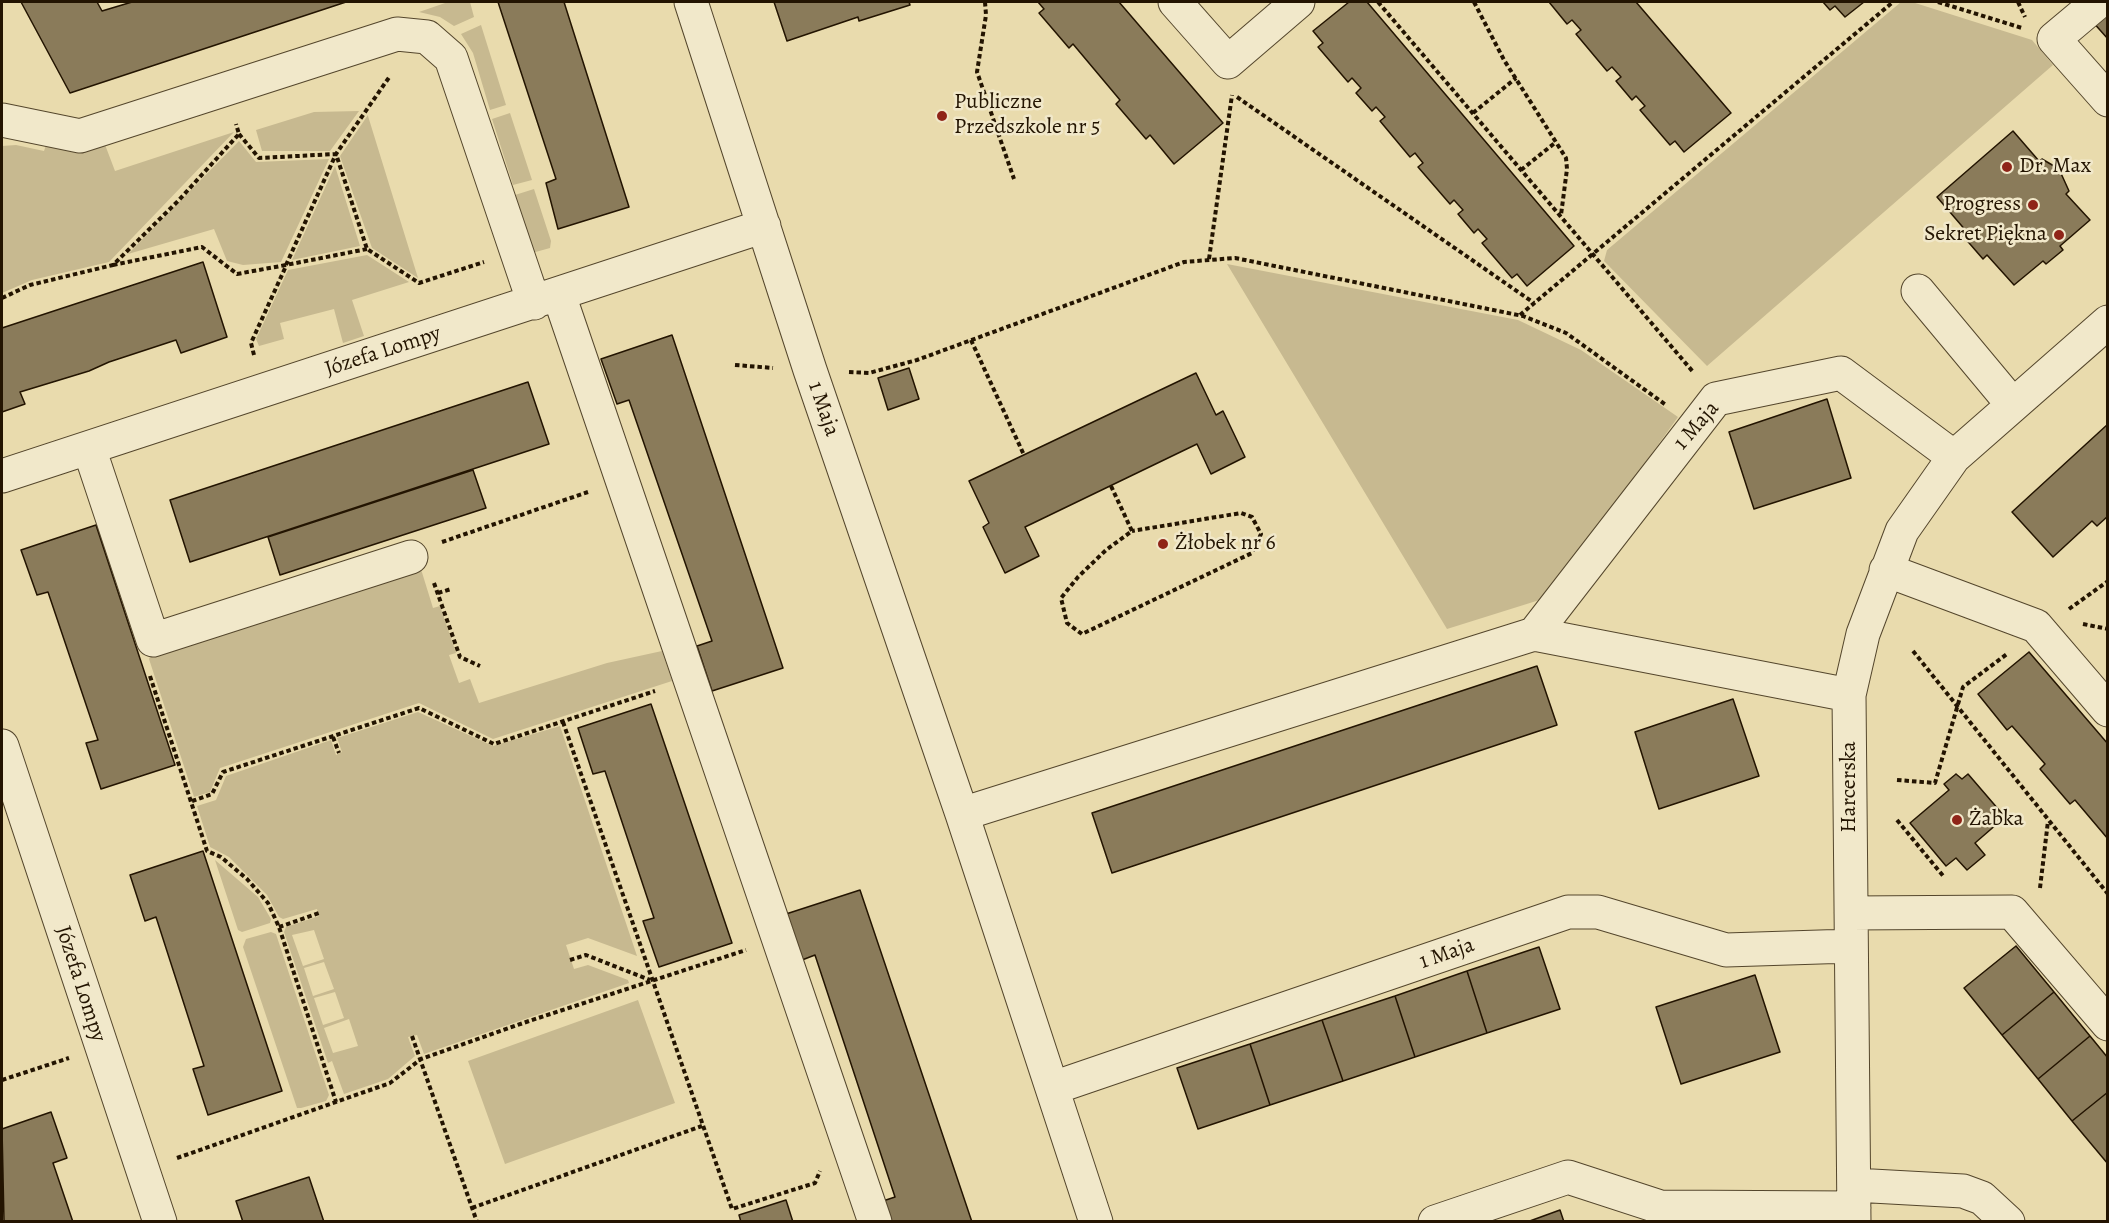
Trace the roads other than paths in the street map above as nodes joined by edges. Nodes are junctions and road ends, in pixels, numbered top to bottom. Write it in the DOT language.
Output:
graph roads {
  1 [pos="691,2"];
  2 [pos="1175,2"];
  3 [pos="1298,2"];
  4 [pos="2098,2"];
  5 [pos="2108,100"];
  6 [pos="2,120"];
  7 [pos="764,226"];
  8 [pos="1918,291"];
  9 [pos="547,299"];
  10 [pos="2108,322"];
  11 [pos="2013,405"];
  12 [pos="89,448"];
  13 [pos="1954,457"];
  14 [pos="2,476"];
  15 [pos="419,552"];
  16 [pos="1886,570"];
  17 [pos="1534,634"];
  18 [pos="1849,695"];
  19 [pos="2108,710"];
  20 [pos="2,746"];
  21 [pos="962,814"];
  22 [pos="1851,913"];
  23 [pos="1851,946"];
  24 [pos="2108,1024"];
  25 [pos="1053,1088"];
  26 [pos="1854,1205"];
  27 [pos="160,1221"];
  28 [pos="875,1221"];
  29 [pos="1096,1221"];
  30 [pos="1435,1221"];
  31 [pos="2008,1221"];
  1 -- 7 [label="street, 1 Maja"];
  2 -- 3 [label="street"];
  4 -- 5 [label="street"];
  6 -- 9 [label="street"];
  7 -- 9 [label="street, Józefa Lompy"];
  7 -- 21 [label="street, 1 Maja"];
  8 -- 11 [label="street"];
  9 -- 12 [label="street, Józefa Lompy"];
  9 -- 28 [label="street"];
  10 -- 11 [label="street, Harcerska"];
  11 -- 13 [label="street, Harcerska"];
  12 -- 14 [label="street, Józefa Lompy"];
  12 -- 15 [label="street"];
  13 -- 16 [label="street, Harcerska"];
  13 -- 17 [label="street, 1 Maja"];
  16 -- 18 [label="street, Harcerska"];
  16 -- 19 [label="street"];
  17 -- 18 [label="street"];
  17 -- 21 [label="street"];
  18 -- 22 [label="street, Harcerska"];
  20 -- 27 [label="street, Józefa Lompy"];
  21 -- 25 [label="street, 1 Maja"];
  22 -- 23 [label="street, Harcerska"];
  22 -- 24 [label="street"];
  23 -- 25 [label="street, 1 Maja"];
  23 -- 26 [label="street, Harcerska"];
  25 -- 29 [label="street, 1 Maja"];
  26 -- 30 [label="street"];
  26 -- 31 [label="street"];
}
